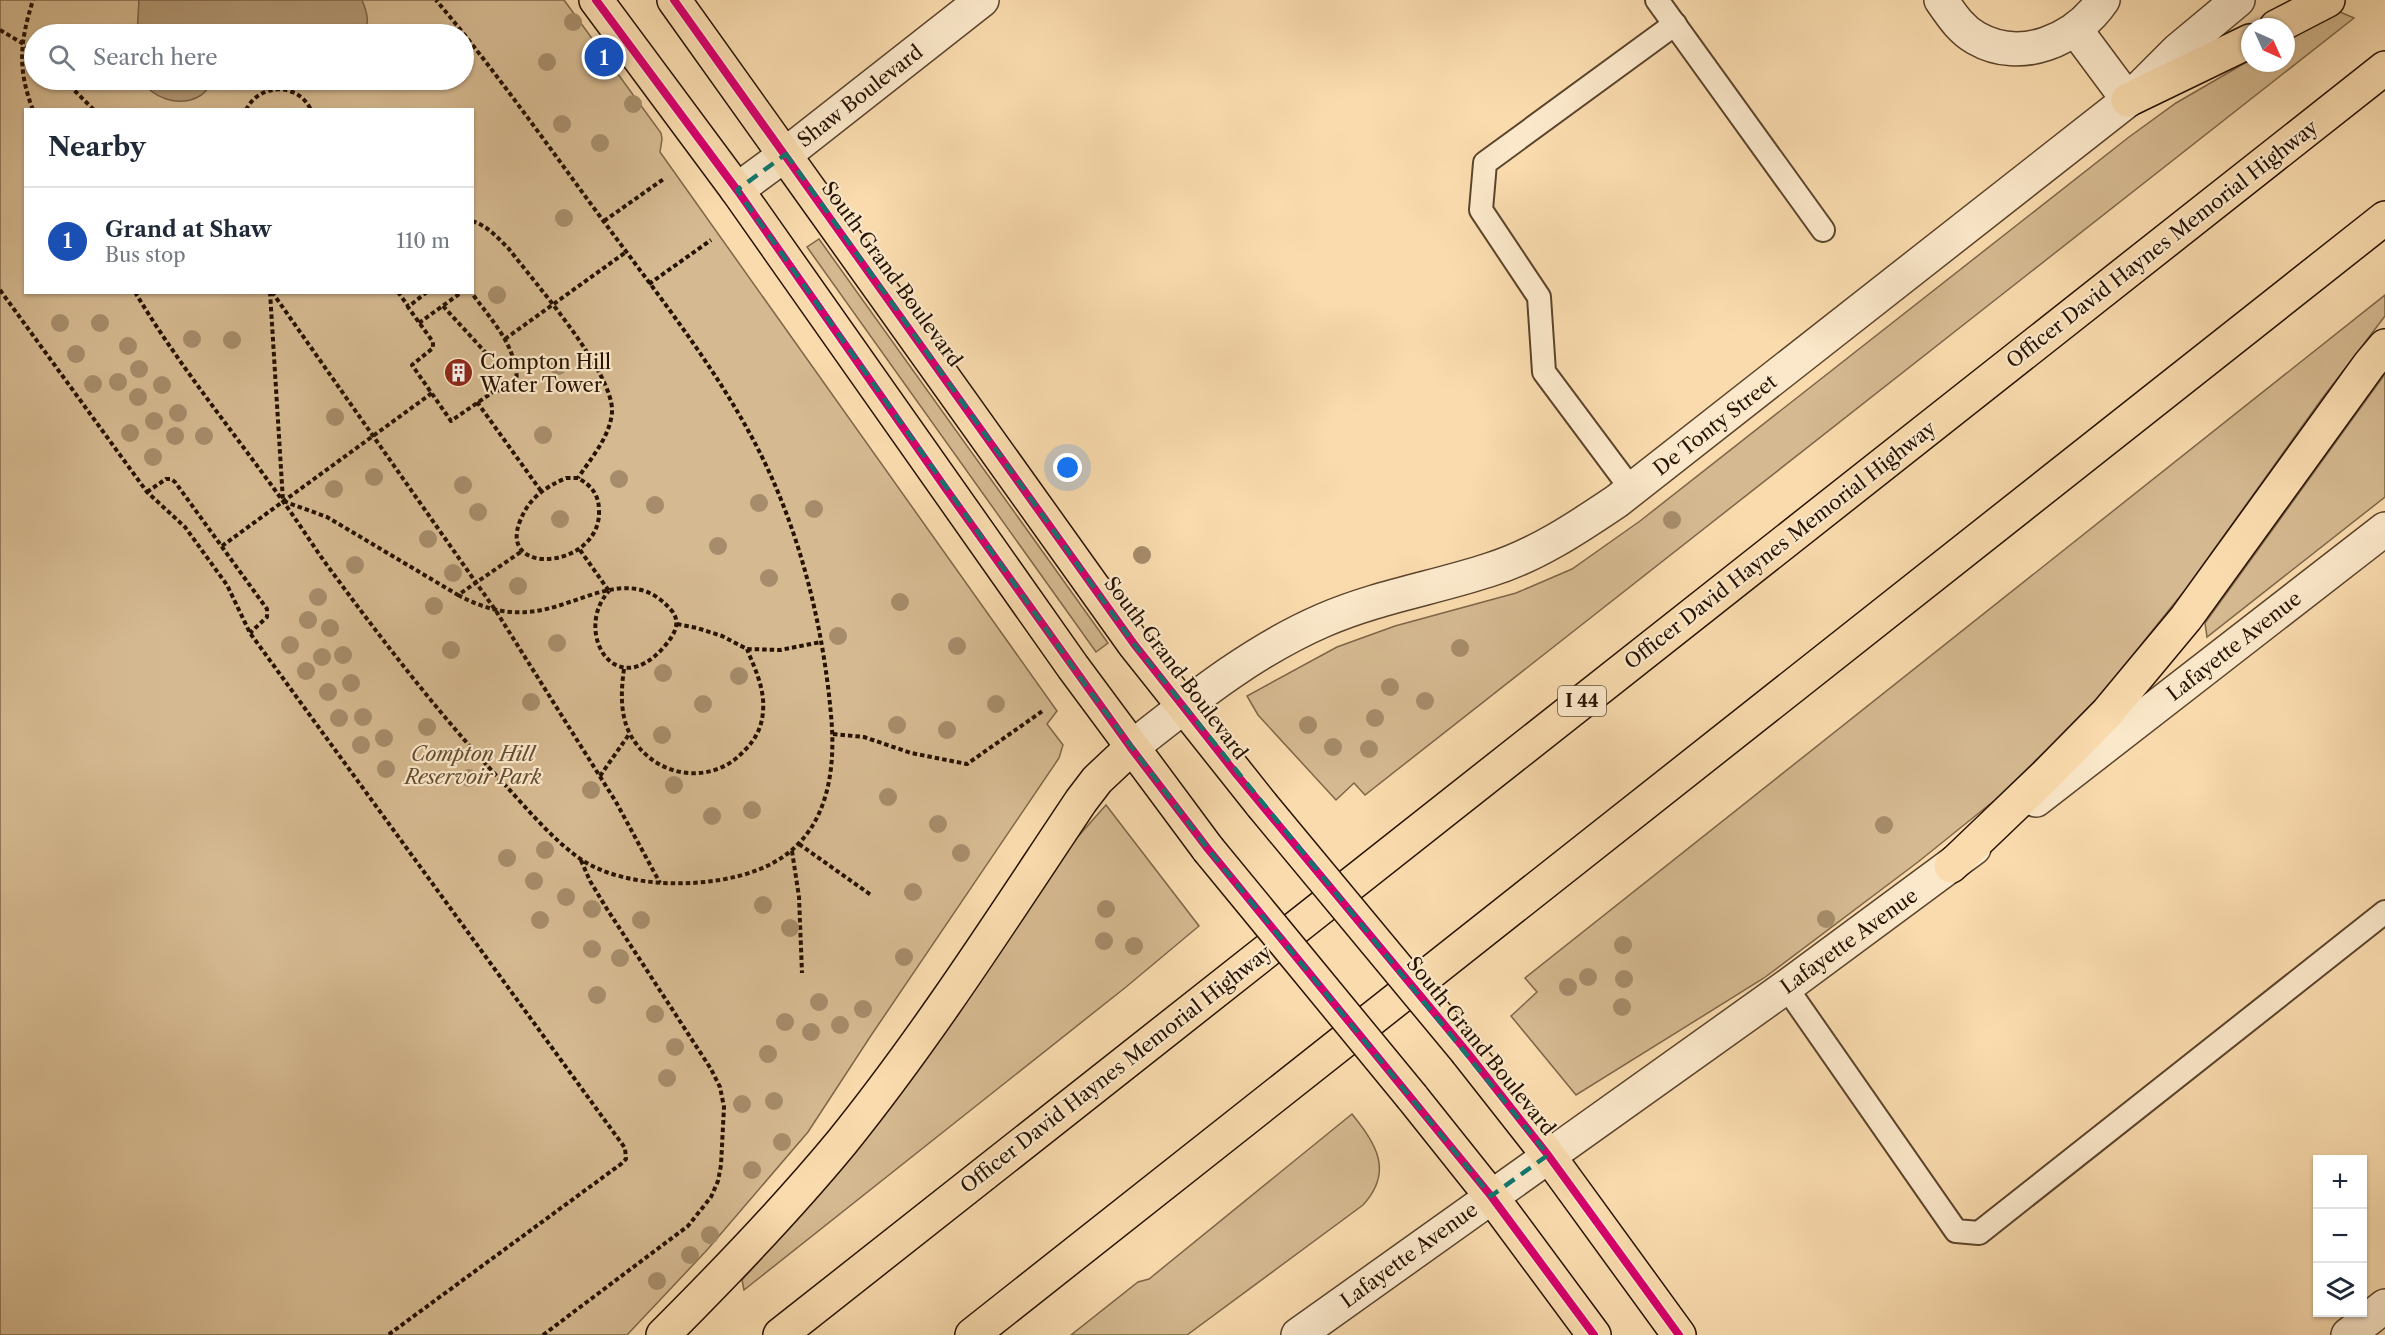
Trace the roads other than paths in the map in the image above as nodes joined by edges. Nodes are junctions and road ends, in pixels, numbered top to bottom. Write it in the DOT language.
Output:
graph roads {
  1 [pos="596,0"];
  2 [pos="674,0"];
  3 [pos="982,0"];
  4 [pos="1657,0"];
  5 [pos="1941,0"];
  6 [pos="2103,0"];
  7 [pos="2238,0"];
  8 [pos="2328,0"];
  9 [pos="2293,18"];
  10 [pos="1675,24"];
  11 [pos="2076,30"];
  12 [pos="2241,45"];
  13 [pos="2385,68"];
  14 [pos="2128,100"];
  15 [pos="786,154"];
  16 [pos="737,189"];
  17 [pos="2385,218"];
  18 [pos="1823,230"];
  19 [pos="2385,346"];
  20 [pos="1632,490"];
  21 [pos="2385,529"];
  22 [pos="1183,706"];
  23 [pos="1131,748"];
  24 [pos="1951,866"];
  25 [pos="2385,912"];
  26 [pos="1786,987"];
  27 [pos="1548,1155"];
  28 [pos="1491,1196"];
  29 [pos="2385,1306"];
  30 [pos="663,1335"];
  31 [pos="780,1335"];
  32 [pos="972,1335"];
  33 [pos="1298,1335"];
  34 [pos="1594,1335"];
  35 [pos="1679,1335"];
  36 [pos="2348,1335"];
  1 -- 16 [label="main road"];
  2 -- 15 [label="main road, South Grand Boulevard"];
  3 -- 15 [label="street, Shaw Boulevard"];
  4 -- 10 [label="lane"];
  5 -- 11 [label="street"];
  6 -- 11 [label="street"];
  7 -- 14 [label="street, De Tonty Street"];
  8 -- 9 [label="main road"];
  10 -- 18 [label="lane"];
  10 -- 20 [label="lane"];
  11 -- 14 [label="street"];
  12 -- 14 [label="main road"];
  13 -- 31 [label="main road, Officer David Haynes Memorial Highway / I 44"];
  14 -- 20 [label="street, De Tonty Street"];
  15 -- 16 [label="street, Shaw Boulevard"];
  15 -- 22 [label="main road, South Grand Boulevard"];
  16 -- 23 [label="main road"];
  17 -- 32 [label="main road"];
  19 -- 24 [label="main road"];
  20 -- 22 [label="street, De Tonty Street"];
  21 -- 24 [label="street, Lafayette Avenue"];
  22 -- 23 [label="street, De Tonty Street"];
  22 -- 27 [label="main road, South Grand Boulevard, bridge"];
  23 -- 28 [label="main road, bridge"];
  23 -- 30 [label="main road"];
  24 -- 26 [label="street, Lafayette Avenue"];
  25 -- 26 [label="lane"];
  26 -- 27 [label="street, Lafayette Avenue"];
  27 -- 28 [label="street, Lafayette Avenue"];
  27 -- 35 [label="main road, South Grand Boulevard"];
  28 -- 33 [label="street, Lafayette Avenue"];
  28 -- 34 [label="main road"];
  29 -- 36 [label="street"];
}
